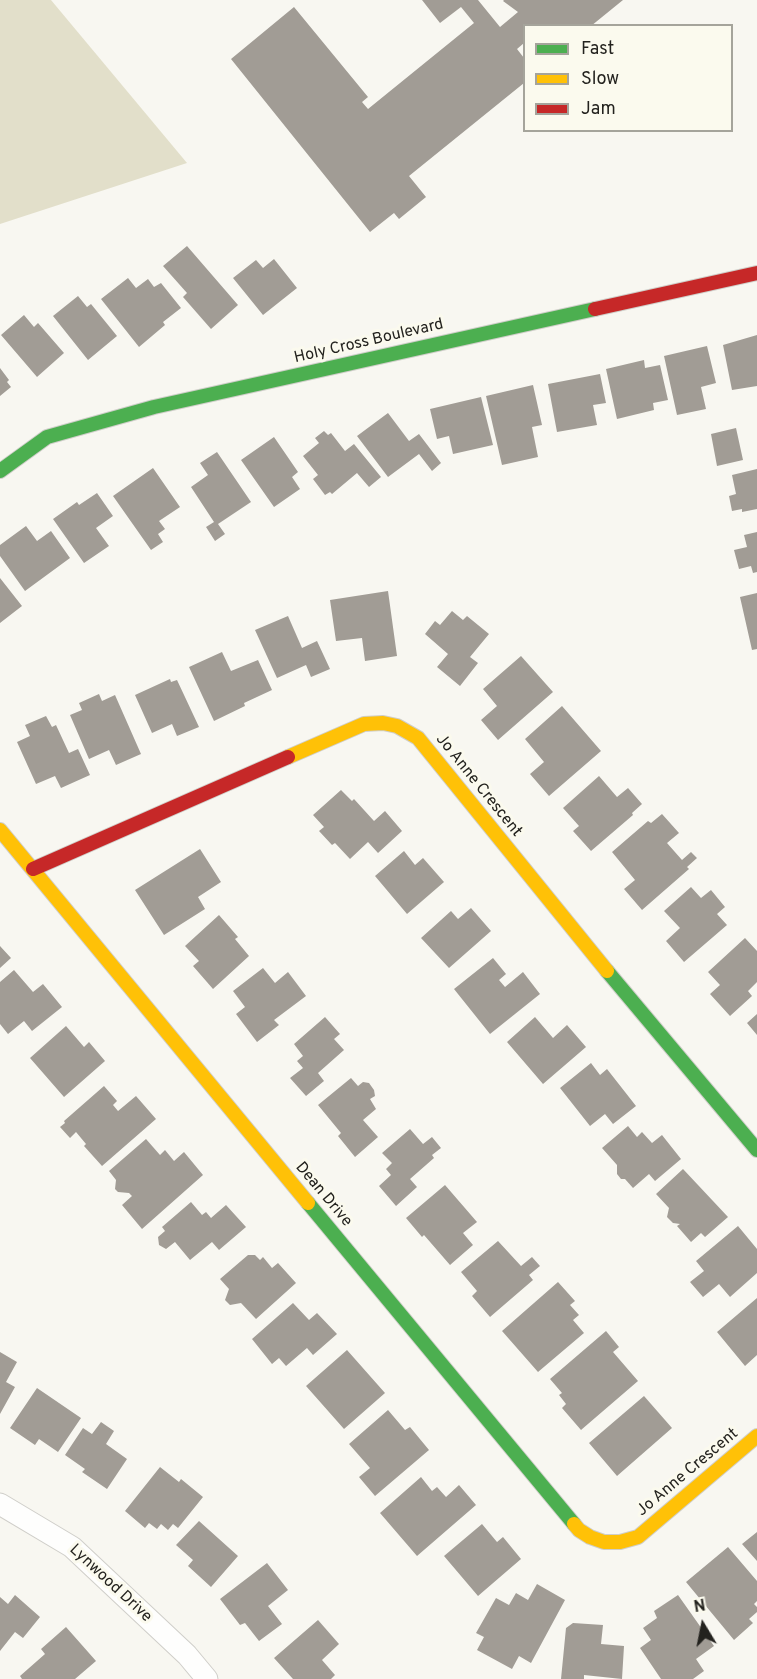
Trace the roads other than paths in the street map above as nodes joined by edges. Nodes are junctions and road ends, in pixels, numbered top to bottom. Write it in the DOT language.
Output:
graph roads {
  1 [pos="757,273"];
  2 [pos="0,471"];
  3 [pos="0,830"];
  4 [pos="33,869"];
  5 [pos="757,1150"];
  6 [pos="757,1436"];
  7 [pos="0,1504"];
  8 [pos="640,1535"];
  9 [pos="207,1679"];
  1 -- 2 [label="street, Holy Cross Boulevard"];
  3 -- 4 [label="street, Dean Drive"];
  4 -- 5 [label="street, Jo Anne Crescent"];
  4 -- 8 [label="street, Dean Drive"];
  6 -- 8 [label="street, Jo Anne Crescent"];
  7 -- 9 [label="street, Lynwood Drive"];
}
